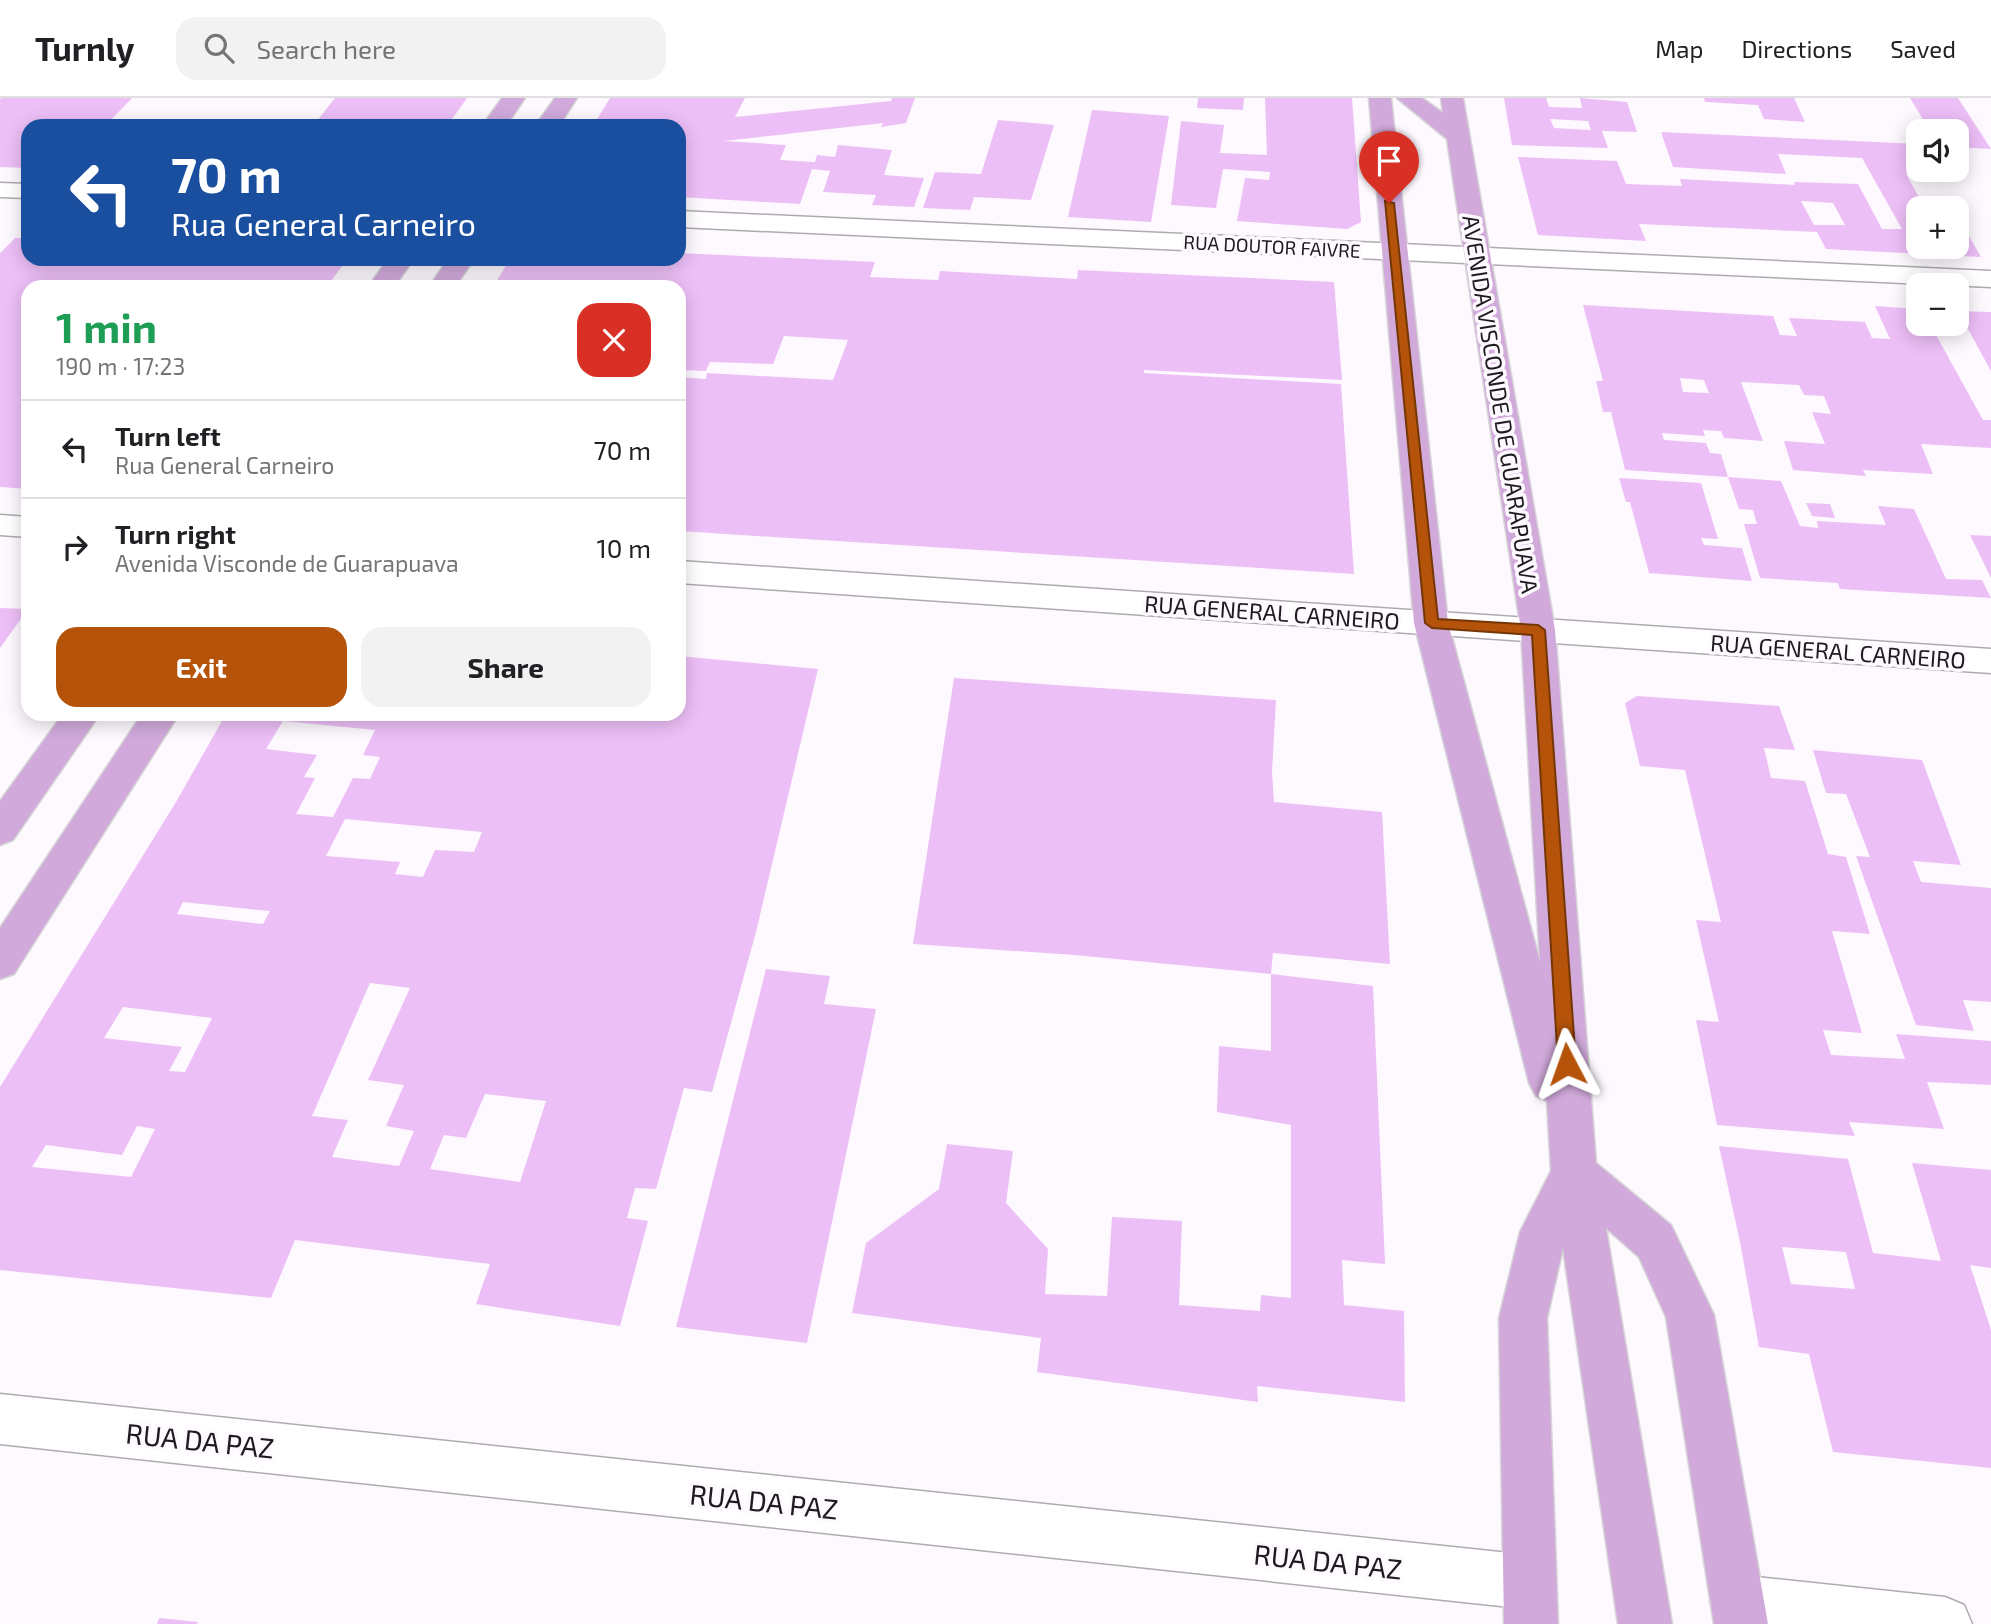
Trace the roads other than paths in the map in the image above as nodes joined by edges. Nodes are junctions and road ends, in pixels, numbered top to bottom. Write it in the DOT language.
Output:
graph roads {
  1 [pos="514,98"];
  2 [pos="566,98"];
  3 [pos="1380,98"];
  4 [pos="1409,98"];
  5 [pos="1452,98"];
  6 [pos="499,119"];
  7 [pos="552,119"];
  8 [pos="1458,136"];
  9 [pos="0,190"];
  10 [pos="21,191"];
  11 [pos="686,219"];
  12 [pos="1395,252"];
  13 [pos="1477,256"];
  14 [pos="1991,279"];
  15 [pos="0,525"];
  16 [pos="21,526"];
  17 [pos="686,572"];
  18 [pos="1432,623"];
  19 [pos="1538,630"];
  20 [pos="1991,661"];
  21 [pos="77,721"];
  22 [pos="156,721"];
  23 [pos="0,830"];
  24 [pos="0,962"];
  25 [pos="1574,1173"];
  26 [pos="0,1419"];
  27 [pos="1529,1603"];
  28 [pos="1739,1613"];
  29 [pos="1645,1624"];
  30 [pos="1945,1624"];
  1 -- 6 [label="main road"];
  2 -- 7 [label="main road"];
  3 -- 12 [label="main road, AVENIDA VISCONDE DE GUARAPUAVA"];
  4 -- 8 [label="main road"];
  5 -- 8 [label="main road, AVENIDA VISCONDE DE GUARAPUAVA"];
  8 -- 13 [label="main road, AVENIDA VISCONDE DE GUARAPUAVA"];
  9 -- 10 [label="street"];
  11 -- 12 [label="street, RUA DOUTOR FAIVRE"];
  12 -- 13 [label="street, RUA DOUTOR FAIVRE"];
  12 -- 18 [label="main road, AVENIDA VISCONDE DE GUARAPUAVA"];
  13 -- 14 [label="street, RUA DOUTOR FAIVRE"];
  13 -- 19 [label="main road, AVENIDA VISCONDE DE GUARAPUAVA"];
  15 -- 16 [label="street"];
  17 -- 18 [label="street, RUA GENERAL CARNEIRO"];
  18 -- 19 [label="street, RUA GENERAL CARNEIRO"];
  18 -- 25 [label="main road, AVENIDA VISCONDE DE GUARAPUAVA"];
  19 -- 20 [label="street, RUA GENERAL CARNEIRO"];
  19 -- 25 [label="main road, AVENIDA VISCONDE DE GUARAPUAVA"];
  21 -- 23 [label="main road"];
  22 -- 24 [label="main road"];
  25 -- 27 [label="main road"];
  25 -- 28 [label="main road"];
  25 -- 29 [label="main road, AVENIDA VISCONDE DE GUARAPUAVA"];
  26 -- 27 [label="street, RUA DA PAZ"];
  28 -- 30 [label="street"];
}
